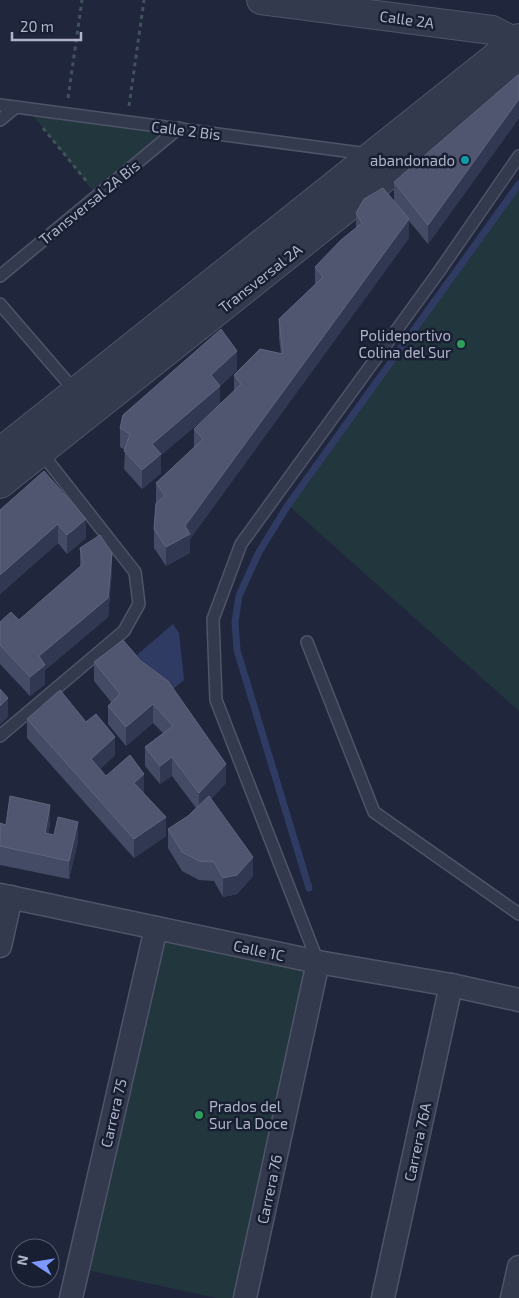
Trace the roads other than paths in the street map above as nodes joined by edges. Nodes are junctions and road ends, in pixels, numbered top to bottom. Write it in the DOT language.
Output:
graph roads {
  1 [pos="261,0"];
  2 [pos="518,41"];
  3 [pos="519,72"];
  4 [pos="0,104"];
  5 [pos="21,108"];
  6 [pos="0,120"];
  7 [pos="179,128"];
  8 [pos="373,154"];
  9 [pos="519,156"];
  10 [pos="0,276"];
  11 [pos="0,304"];
  12 [pos="75,391"];
  13 [pos="32,442"];
  14 [pos="0,452"];
  15 [pos="0,484"];
  16 [pos="307,642"];
  17 [pos="0,736"];
  18 [pos="6,896"];
  19 [pos="519,914"];
  20 [pos="156,928"];
  21 [pos="0,946"];
  22 [pos="318,962"];
  23 [pos="451,985"];
  24 [pos="519,1000"];
  25 [pos="519,1267"];
  26 [pos="71,1298"];
  27 [pos="245,1298"];
  28 [pos="383,1298"];
  29 [pos="512,1298"];
  1 -- 2 [label="street, Calle 2A"];
  2 -- 8 [label="street, Transversal 2A"];
  3 -- 13 [label="street, Transversal 2A"];
  4 -- 5 [label="lane, Calle 2 Bis"];
  5 -- 6 [label="lane"];
  5 -- 7 [label="lane, Calle 2 Bis"];
  7 -- 8 [label="lane, Calle 2 Bis"];
  7 -- 10 [label="lane, Transversal 2A Bis"];
  8 -- 12 [label="street, Transversal 2A"];
  9 -- 22 [label="lane"];
  11 -- 12 [label="lane"];
  12 -- 13 [label="street, Transversal 2A"];
  13 -- 14 [label="street, Transversal 2A"];
  13 -- 15 [label="street, Transversal 2A"];
  13 -- 17 [label="lane"];
  16 -- 19 [label="lane"];
  18 -- 20 [label="street, Calle 1C"];
  18 -- 21 [label="street"];
  20 -- 22 [label="street, Calle 1C"];
  20 -- 26 [label="street, Carrera 75"];
  22 -- 23 [label="street, Calle 1C"];
  22 -- 27 [label="street, Carrera 76"];
  23 -- 24 [label="street, Calle 1C"];
  23 -- 28 [label="street, Carrera 76A"];
  25 -- 29 [label="street"];
}
